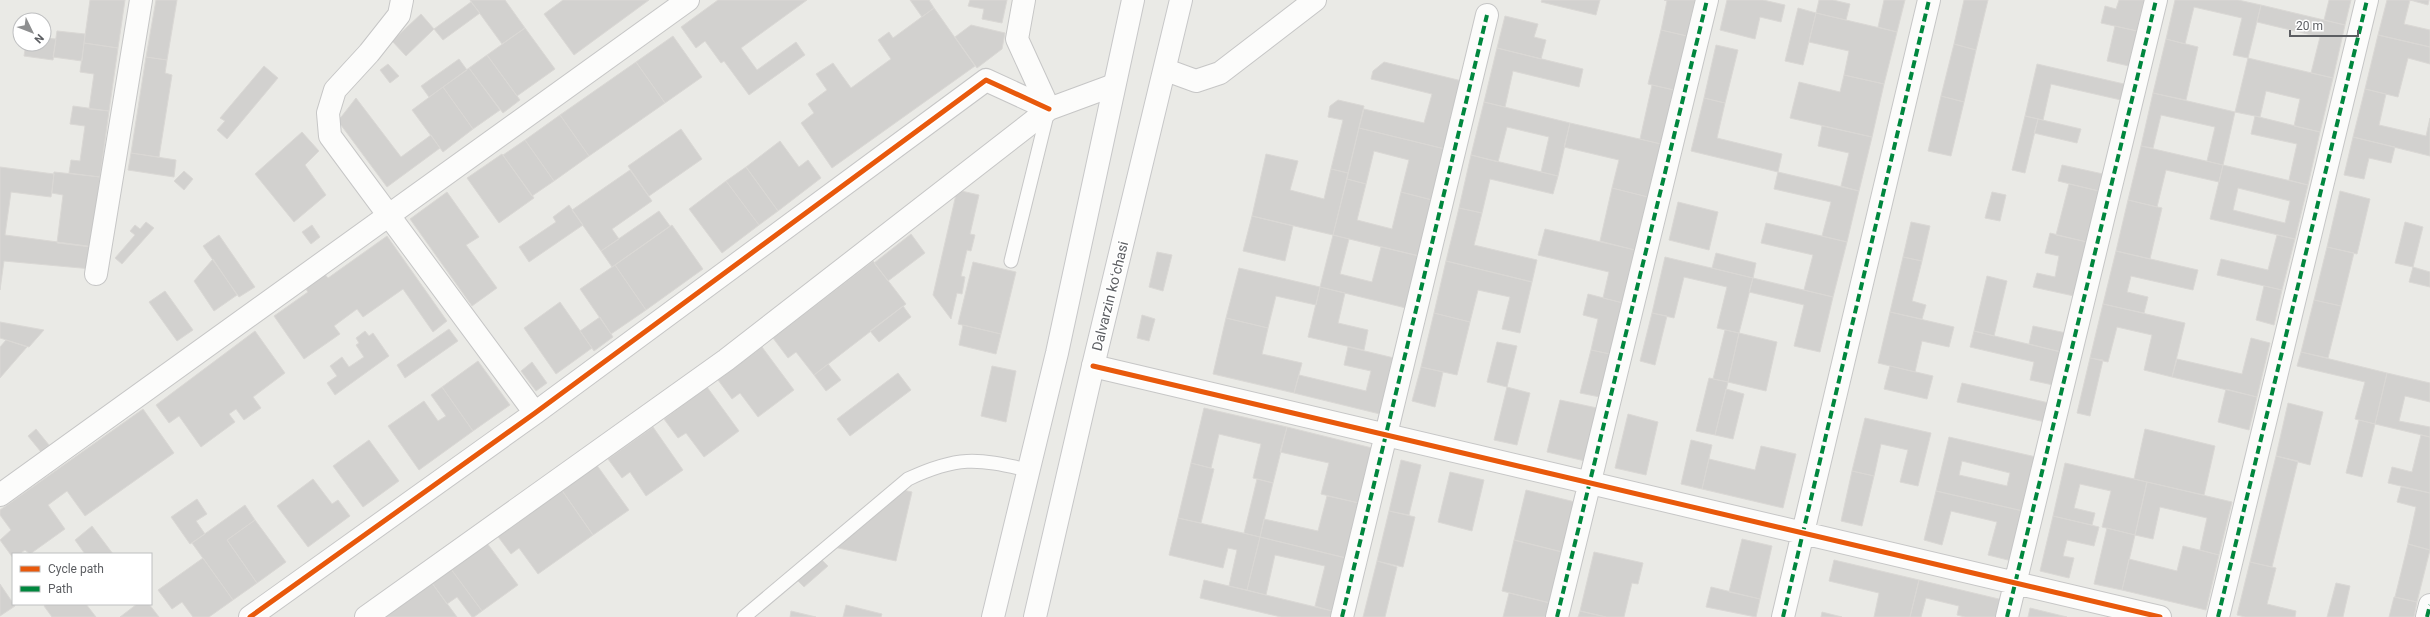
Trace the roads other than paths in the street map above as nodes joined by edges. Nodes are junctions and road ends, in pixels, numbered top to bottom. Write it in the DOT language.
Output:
graph roads {
  1 [pos="142,0"];
  2 [pos="402,0"];
  3 [pos="688,0"];
  4 [pos="1024,0"];
  5 [pos="1133,0"];
  6 [pos="1181,0"];
  7 [pos="1315,0"];
  8 [pos="1707,0"];
  9 [pos="1929,0"];
  10 [pos="2156,0"];
  11 [pos="2367,0"];
  12 [pos="1487,15"];
  13 [pos="1166,70"];
  14 [pos="1114,85"];
  15 [pos="1049,109"];
  16 [pos="391,216"];
  17 [pos="1011,261"];
  18 [pos="96,274"];
  19 [pos="1093,366"];
  20 [pos="535,413"];
  21 [pos="1385,435"];
  22 [pos="1028,470"];
  23 [pos="1589,483"];
  24 [pos="0,495"];
  25 [pos="1803,533"];
  26 [pos="2015,583"];
  27 [pos="2430,605"];
  28 [pos="250,617"];
  29 [pos="366,617"];
  30 [pos="744,617"];
  31 [pos="993,617"];
  32 [pos="1036,617"];
  33 [pos="1342,617"];
  34 [pos="1557,617"];
  35 [pos="1783,617"];
  36 [pos="2007,617"];
  37 [pos="2160,617"];
  38 [pos="2218,617"];
  39 [pos="2427,617"];
  1 -- 18 [label="street"];
  2 -- 16 [label="street"];
  3 -- 16 [label="street"];
  4 -- 15 [label="street"];
  5 -- 14 [label="street"];
  6 -- 13 [label="street, Dalvarzin koʻchasi"];
  7 -- 13 [label="street"];
  8 -- 23 [label="street"];
  9 -- 25 [label="street"];
  10 -- 26 [label="street"];
  11 -- 38 [label="street"];
  12 -- 21 [label="street"];
  13 -- 19 [label="street, Dalvarzin koʻchasi"];
  14 -- 15 [label="street"];
  14 -- 22 [label="street"];
  15 -- 17 [label="lane"];
  15 -- 20 [label="street"];
  15 -- 29 [label="street"];
  16 -- 20 [label="street"];
  16 -- 24 [label="street"];
  19 -- 21 [label="street"];
  19 -- 32 [label="street, Dalvarzin koʻchasi"];
  20 -- 28 [label="street"];
  21 -- 23 [label="street"];
  21 -- 33 [label="street"];
  22 -- 30 [label="lane"];
  22 -- 31 [label="street"];
  23 -- 25 [label="street"];
  23 -- 34 [label="street"];
  25 -- 26 [label="street"];
  25 -- 35 [label="street"];
  26 -- 36 [label="street"];
  26 -- 37 [label="street"];
  27 -- 39 [label="street"];
}
